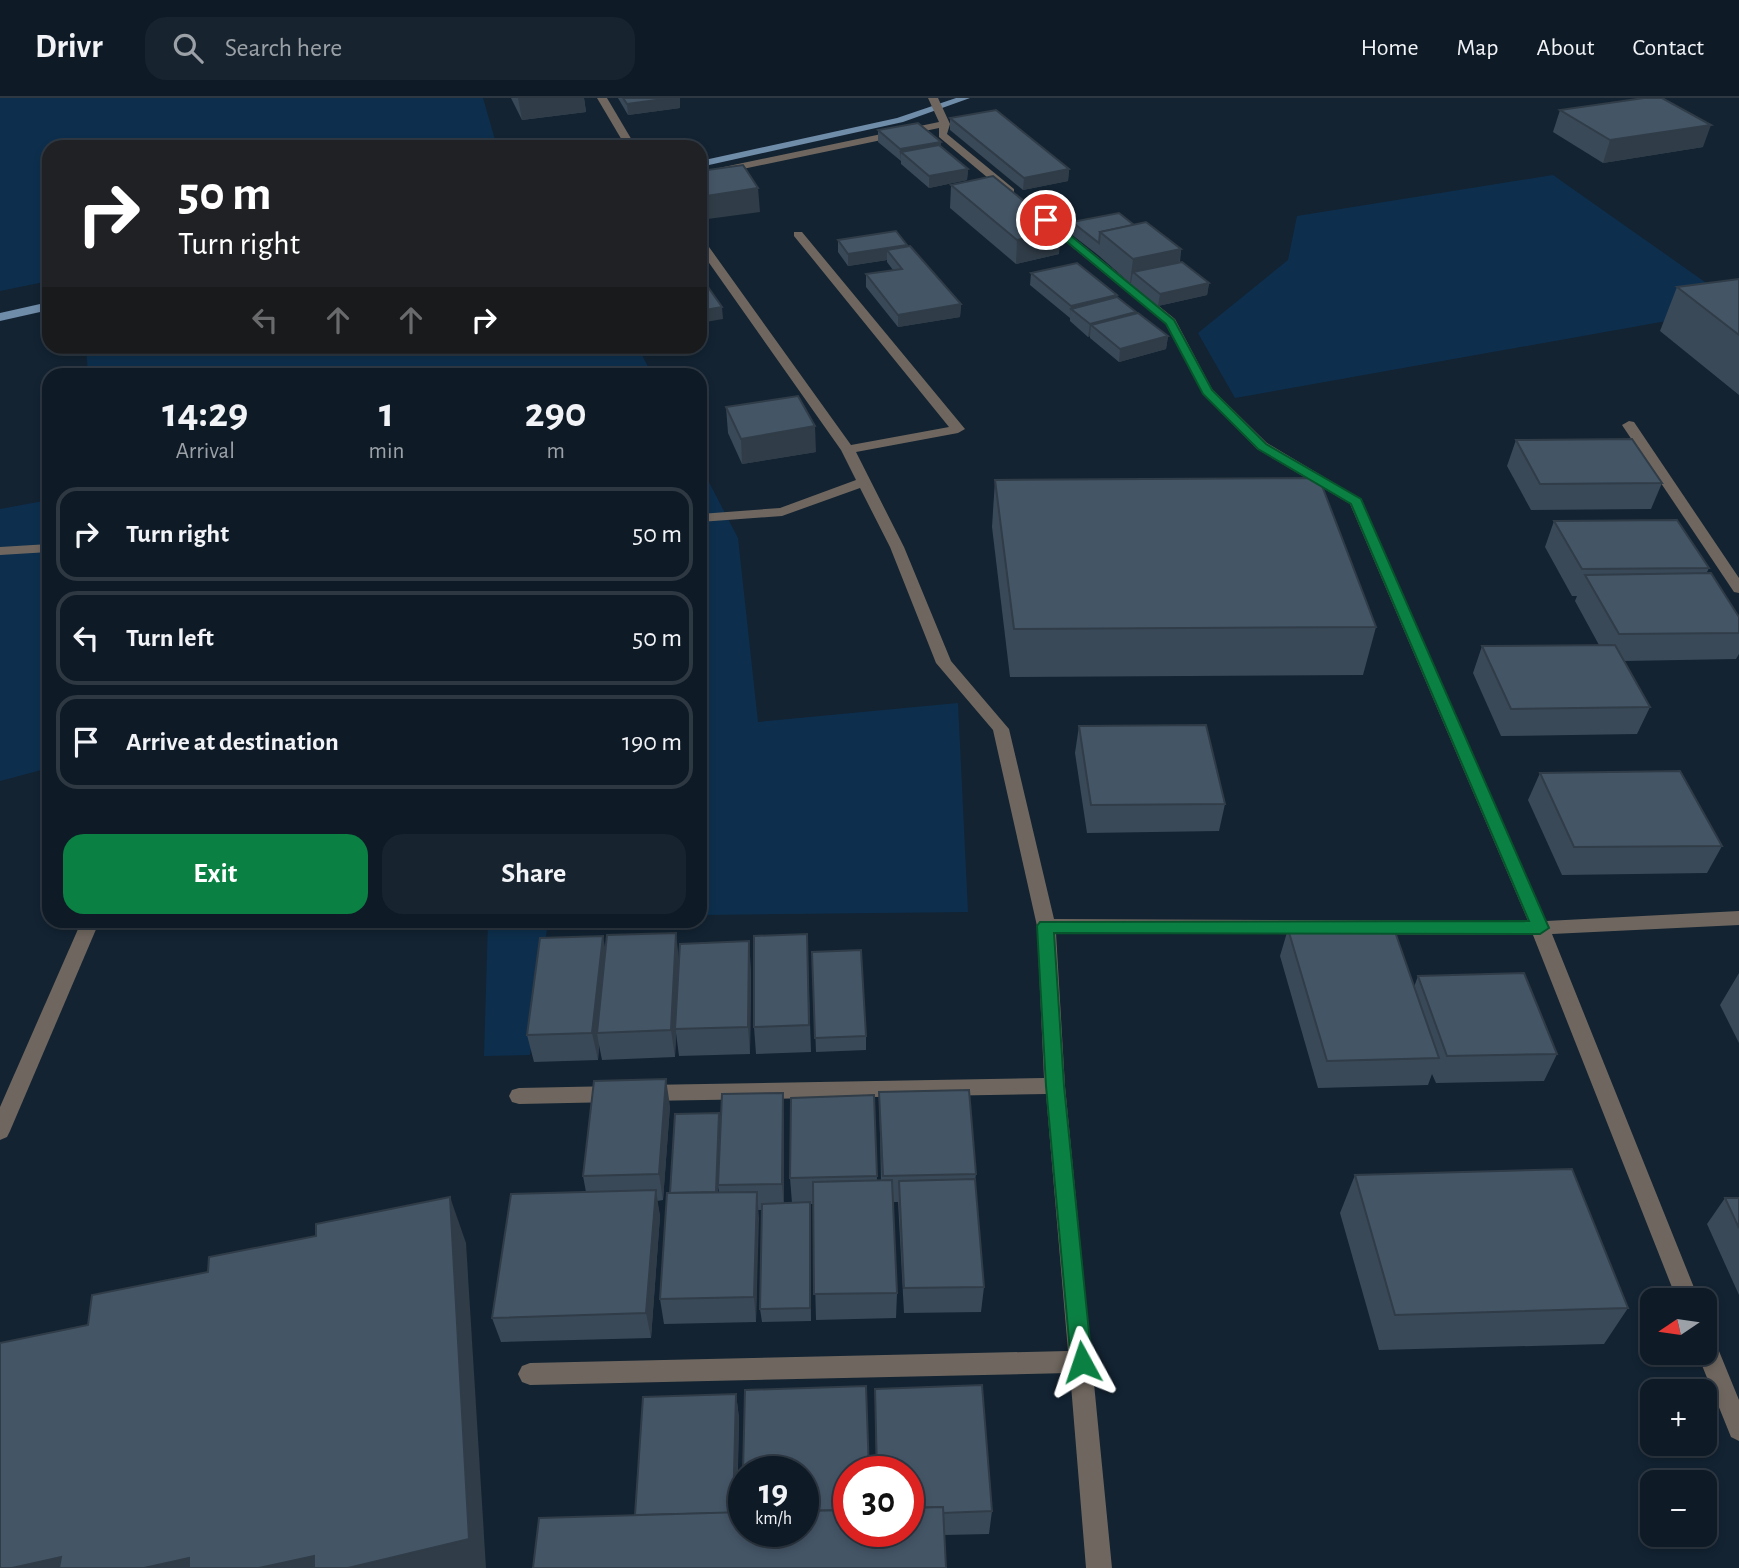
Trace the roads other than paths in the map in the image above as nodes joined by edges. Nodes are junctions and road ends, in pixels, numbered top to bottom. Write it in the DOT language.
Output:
graph roads {
  1 [pos="602,98"];
  2 [pos="933,98"];
  3 [pos="945,124"];
  4 [pos="627,140"];
  5 [pos="707,174"];
  6 [pos="798,234"];
  7 [pos="707,252"];
  8 [pos="1629,425"];
  9 [pos="848,450"];
  10 [pos="1294,481"];
  11 [pos="1321,481"];
  12 [pos="864,482"];
  13 [pos="707,517"];
  14 [pos="42,548"];
  15 [pos="0,551"];
  16 [pos="1739,589"];
  17 [pos="1739,918"];
  18 [pos="1046,926"];
  19 [pos="88,928"];
  20 [pos="1540,928"];
  21 [pos="1055,1086"];
  22 [pos="519,1096"];
  23 [pos="0,1131"];
  24 [pos="1683,1288"];
  25 [pos="1082,1362"];
  26 [pos="1713,1365"];
  27 [pos="530,1374"];
  28 [pos="1739,1429"];
  29 [pos="1099,1568"];
  1 -- 4 [label="street"];
  2 -- 3 [label="street"];
  3 -- 5 [label="street"];
  3 -- 11 [label="street"];
  6 -- 9 [label="street"];
  7 -- 9 [label="street"];
  8 -- 16 [label="street"];
  9 -- 12 [label="street"];
  10 -- 11 [label="street"];
  11 -- 20 [label="street"];
  12 -- 13 [label="street"];
  12 -- 18 [label="street"];
  14 -- 15 [label="street"];
  17 -- 20 [label="street"];
  18 -- 20 [label="street"];
  18 -- 21 [label="street"];
  19 -- 23 [label="street"];
  20 -- 24 [label="street"];
  21 -- 22 [label="street"];
  21 -- 25 [label="street"];
  25 -- 27 [label="street"];
  25 -- 29 [label="street"];
  26 -- 28 [label="street"];
}
